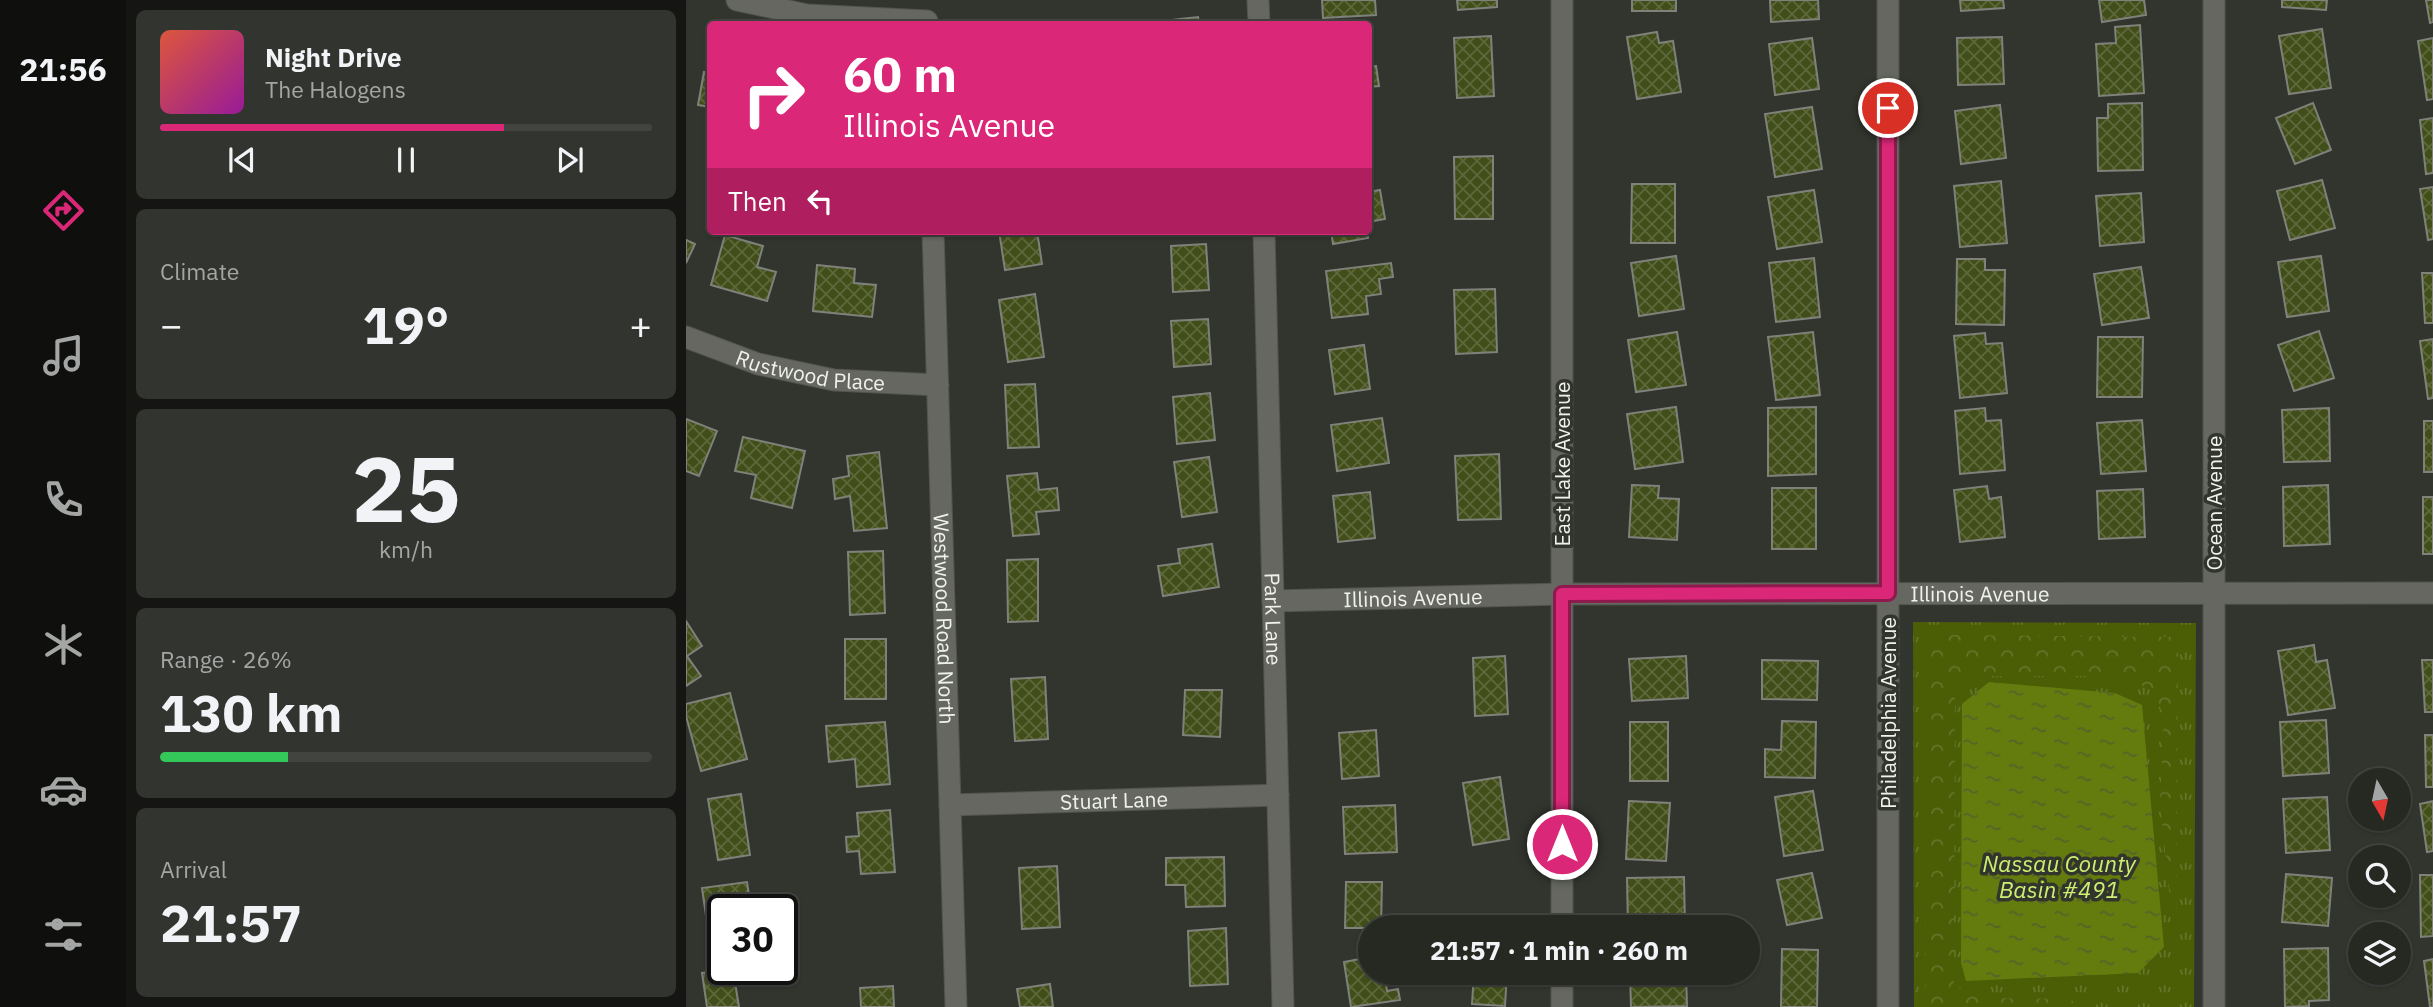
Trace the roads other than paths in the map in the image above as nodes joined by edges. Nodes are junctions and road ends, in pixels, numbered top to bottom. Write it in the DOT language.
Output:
graph roads {
  1 [pos="737,0"];
  2 [pos="1258,0"];
  3 [pos="1562,0"];
  4 [pos="1888,0"];
  5 [pos="2214,0"];
  6 [pos="927,15"];
  7 [pos="1259,21"];
  8 [pos="933,235"];
  9 [pos="1264,235"];
  10 [pos="686,337"];
  11 [pos="938,385"];
  12 [pos="1888,593"];
  13 [pos="2214,593"];
  14 [pos="2433,593"];
  15 [pos="1562,594"];
  16 [pos="1273,601"];
  17 [pos="1278,795"];
  18 [pos="950,804"];
  19 [pos="1562,915"];
  20 [pos="1562,985"];
  21 [pos="956,1007"];
  22 [pos="1283,1007"];
  23 [pos="1562,1007"];
  24 [pos="1888,1007"];
  25 [pos="2214,1007"];
  1 -- 6 [label="street"];
  2 -- 7 [label="street"];
  3 -- 15 [label="street, East Lake Avenue"];
  4 -- 12 [label="street, Philadelphia Avenue"];
  5 -- 13 [label="street, Ocean Avenue"];
  8 -- 11 [label="street, Westwood Road North"];
  9 -- 16 [label="street, Park Lane"];
  10 -- 11 [label="street, Rustwood Place"];
  11 -- 18 [label="street, Westwood Road North"];
  12 -- 13 [label="street, Illinois Avenue"];
  12 -- 15 [label="street, Illinois Avenue"];
  12 -- 24 [label="street, Philadelphia Avenue"];
  13 -- 14 [label="street, Illinois Avenue"];
  13 -- 25 [label="street, Ocean Avenue"];
  15 -- 16 [label="street, Illinois Avenue"];
  15 -- 19 [label="street, East Lake Avenue"];
  16 -- 17 [label="street, Park Lane"];
  17 -- 18 [label="street, Stuart Lane"];
  17 -- 22 [label="street, Park Lane"];
  18 -- 21 [label="street, Westwood Road North"];
  20 -- 23 [label="street"];
}
